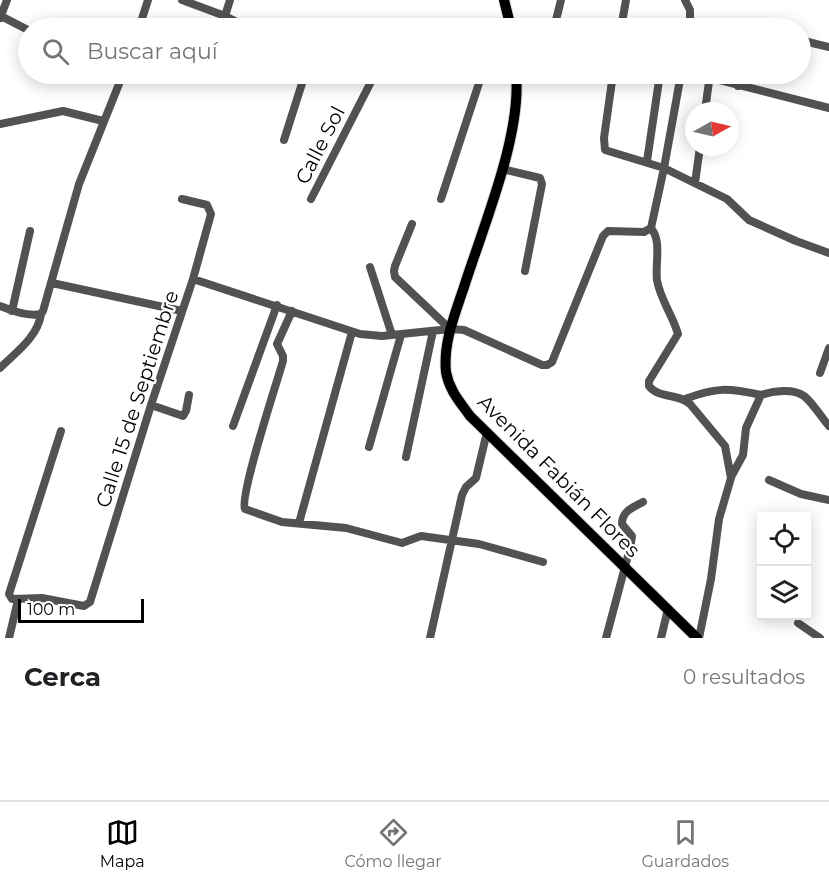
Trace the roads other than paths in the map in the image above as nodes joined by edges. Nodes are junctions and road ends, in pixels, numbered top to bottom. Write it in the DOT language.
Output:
graph roads {
  1 [pos="7,0"];
  2 [pos="148,0"];
  3 [pos="182,0"];
  4 [pos="230,0"];
  5 [pos="504,0"];
  6 [pos="561,0"];
  7 [pos="626,0"];
  8 [pos="685,0"];
  9 [pos="225,16"];
  10 [pos="1,17"];
  11 [pos="142,18"];
  12 [pos="229,18"];
  13 [pos="511,18"];
  14 [pos="556,18"];
  15 [pos="623,18"];
  16 [pos="690,18"];
  17 [pos="18,25"];
  18 [pos="811,42"];
  19 [pos="829,46"];
  20 [pos="117,84"];
  21 [pos="302,84"];
  22 [pos="370,84"];
  23 [pos="480,84"];
  24 [pos="517,84"];
  25 [pos="612,84"];
  26 [pos="659,84"];
  27 [pos="679,84"];
  28 [pos="709,84"];
  29 [pos="733,84"];
  30 [pos="738,86"];
  31 [pos="706,102"];
  32 [pos="829,108"];
  33 [pos="103,121"];
  34 [pos="0,124"];
  35 [pos="285,140"];
  36 [pos="699,156"];
  37 [pos="647,161"];
  38 [pos="664,168"];
  39 [pos="502,170"];
  40 [pos="695,183"];
  41 [pos="182,199"];
  42 [pos="441,199"];
  43 [pos="311,200"];
  44 [pos="412,224"];
  45 [pos="651,228"];
  46 [pos="30,231"];
  47 [pos="829,253"];
  48 [pos="370,267"];
  49 [pos="525,272"];
  50 [pos="194,279"];
  51 [pos="52,283"];
  52 [pos="277,305"];
  53 [pos="0,306"];
  54 [pos="12,311"];
  55 [pos="182,311"];
  56 [pos="292,311"];
  57 [pos="41,315"];
  58 [pos="450,329"];
  59 [pos="433,331"];
  60 [pos="352,332"];
  61 [pos="396,335"];
  62 [pos="829,348"];
  63 [pos="0,368"];
  64 [pos="820,373"];
  65 [pos="189,394"];
  66 [pos="761,395"];
  67 [pos="685,399"];
  68 [pos="151,405"];
  69 [pos="233,426"];
  70 [pos="828,426"];
  71 [pos="62,431"];
  72 [pos="487,432"];
  73 [pos="369,447"];
  74 [pos="406,457"];
  75 [pos="731,478"];
  76 [pos="769,480"];
  77 [pos="829,500"];
  78 [pos="643,502"];
  79 [pos="299,523"];
  80 [pos="453,540"];
  81 [pos="543,562"];
  82 [pos="625,567"];
  83 [pos="14,599"];
  84 [pos="668,609"];
  85 [pos="798,623"];
  86 [pos="9,638"];
  87 [pos="430,638"];
  88 [pos="606,638"];
  89 [pos="661,638"];
  90 [pos="698,638"];
  91 [pos="820,638"];
  1 -- 10 [label="street"];
  2 -- 11 [label="street"];
  3 -- 9 [label="street"];
  4 -- 9 [label="street"];
  5 -- 13 [label="main road"];
  6 -- 14 [label="street"];
  7 -- 15 [label="street"];
  8 -- 16 [label="street"];
  9 -- 12 [label="street"];
  10 -- 17 [label="street"];
  18 -- 19 [label="street"];
  20 -- 33 [label="street"];
  21 -- 35 [label="street"];
  22 -- 43 [label="street, Calle Sol"];
  23 -- 42 [label="street"];
  24 -- 39 [label="main road, Avenida Fabián Flores"];
  25 -- 37 [label="street"];
  26 -- 37 [label="street"];
  27 -- 38 [label="street"];
  28 -- 31 [label="street"];
  29 -- 30 [label="street"];
  30 -- 32 [label="street"];
  33 -- 34 [label="street"];
  33 -- 51 [label="street"];
  36 -- 40 [label="street"];
  37 -- 38 [label="street"];
  38 -- 40 [label="street"];
  38 -- 45 [label="street"];
  39 -- 49 [label="street"];
  39 -- 58 [label="main road, Avenida Fabián Flores"];
  40 -- 47 [label="street"];
  41 -- 50 [label="street"];
  44 -- 58 [label="street"];
  45 -- 58 [label="street"];
  45 -- 67 [label="street"];
  46 -- 54 [label="street"];
  48 -- 61 [label="street"];
  50 -- 52 [label="street, Calle 15 de Septiembre"];
  50 -- 55 [label="street, Calle 15 de Septiembre"];
  51 -- 55 [label="street"];
  51 -- 57 [label="street"];
  52 -- 56 [label="street, Calle 15 de Septiembre"];
  52 -- 69 [label="street"];
  53 -- 54 [label="street"];
  54 -- 57 [label="street"];
  55 -- 68 [label="street, Calle 15 de Septiembre"];
  56 -- 60 [label="street, Calle 15 de Septiembre"];
  56 -- 79 [label="street"];
  57 -- 63 [label="street"];
  58 -- 59 [label="street, Calle 15 de Septiembre"];
  58 -- 72 [label="main road, Avenida Fabián Flores"];
  59 -- 61 [label="street, Calle 15 de Septiembre"];
  59 -- 74 [label="street"];
  60 -- 61 [label="street, Calle 15 de Septiembre"];
  60 -- 79 [label="street"];
  61 -- 73 [label="street"];
  62 -- 64 [label="street"];
  65 -- 68 [label="street"];
  66 -- 67 [label="street"];
  66 -- 70 [label="street"];
  66 -- 75 [label="street"];
  67 -- 75 [label="street"];
  68 -- 83 [label="street, Calle 15 de Septiembre"];
  71 -- 83 [label="street"];
  72 -- 80 [label="street"];
  72 -- 82 [label="main road, Avenida Fabián Flores"];
  75 -- 90 [label="street"];
  76 -- 77 [label="street"];
  78 -- 82 [label="street"];
  79 -- 80 [label="street"];
  80 -- 81 [label="street"];
  80 -- 87 [label="street"];
  82 -- 84 [label="main road, Avenida Fabián Flores"];
  82 -- 88 [label="street"];
  83 -- 86 [label="street"];
  84 -- 89 [label="street"];
  84 -- 90 [label="main road, Avenida Fabián Flores"];
  85 -- 91 [label="street"];
}
